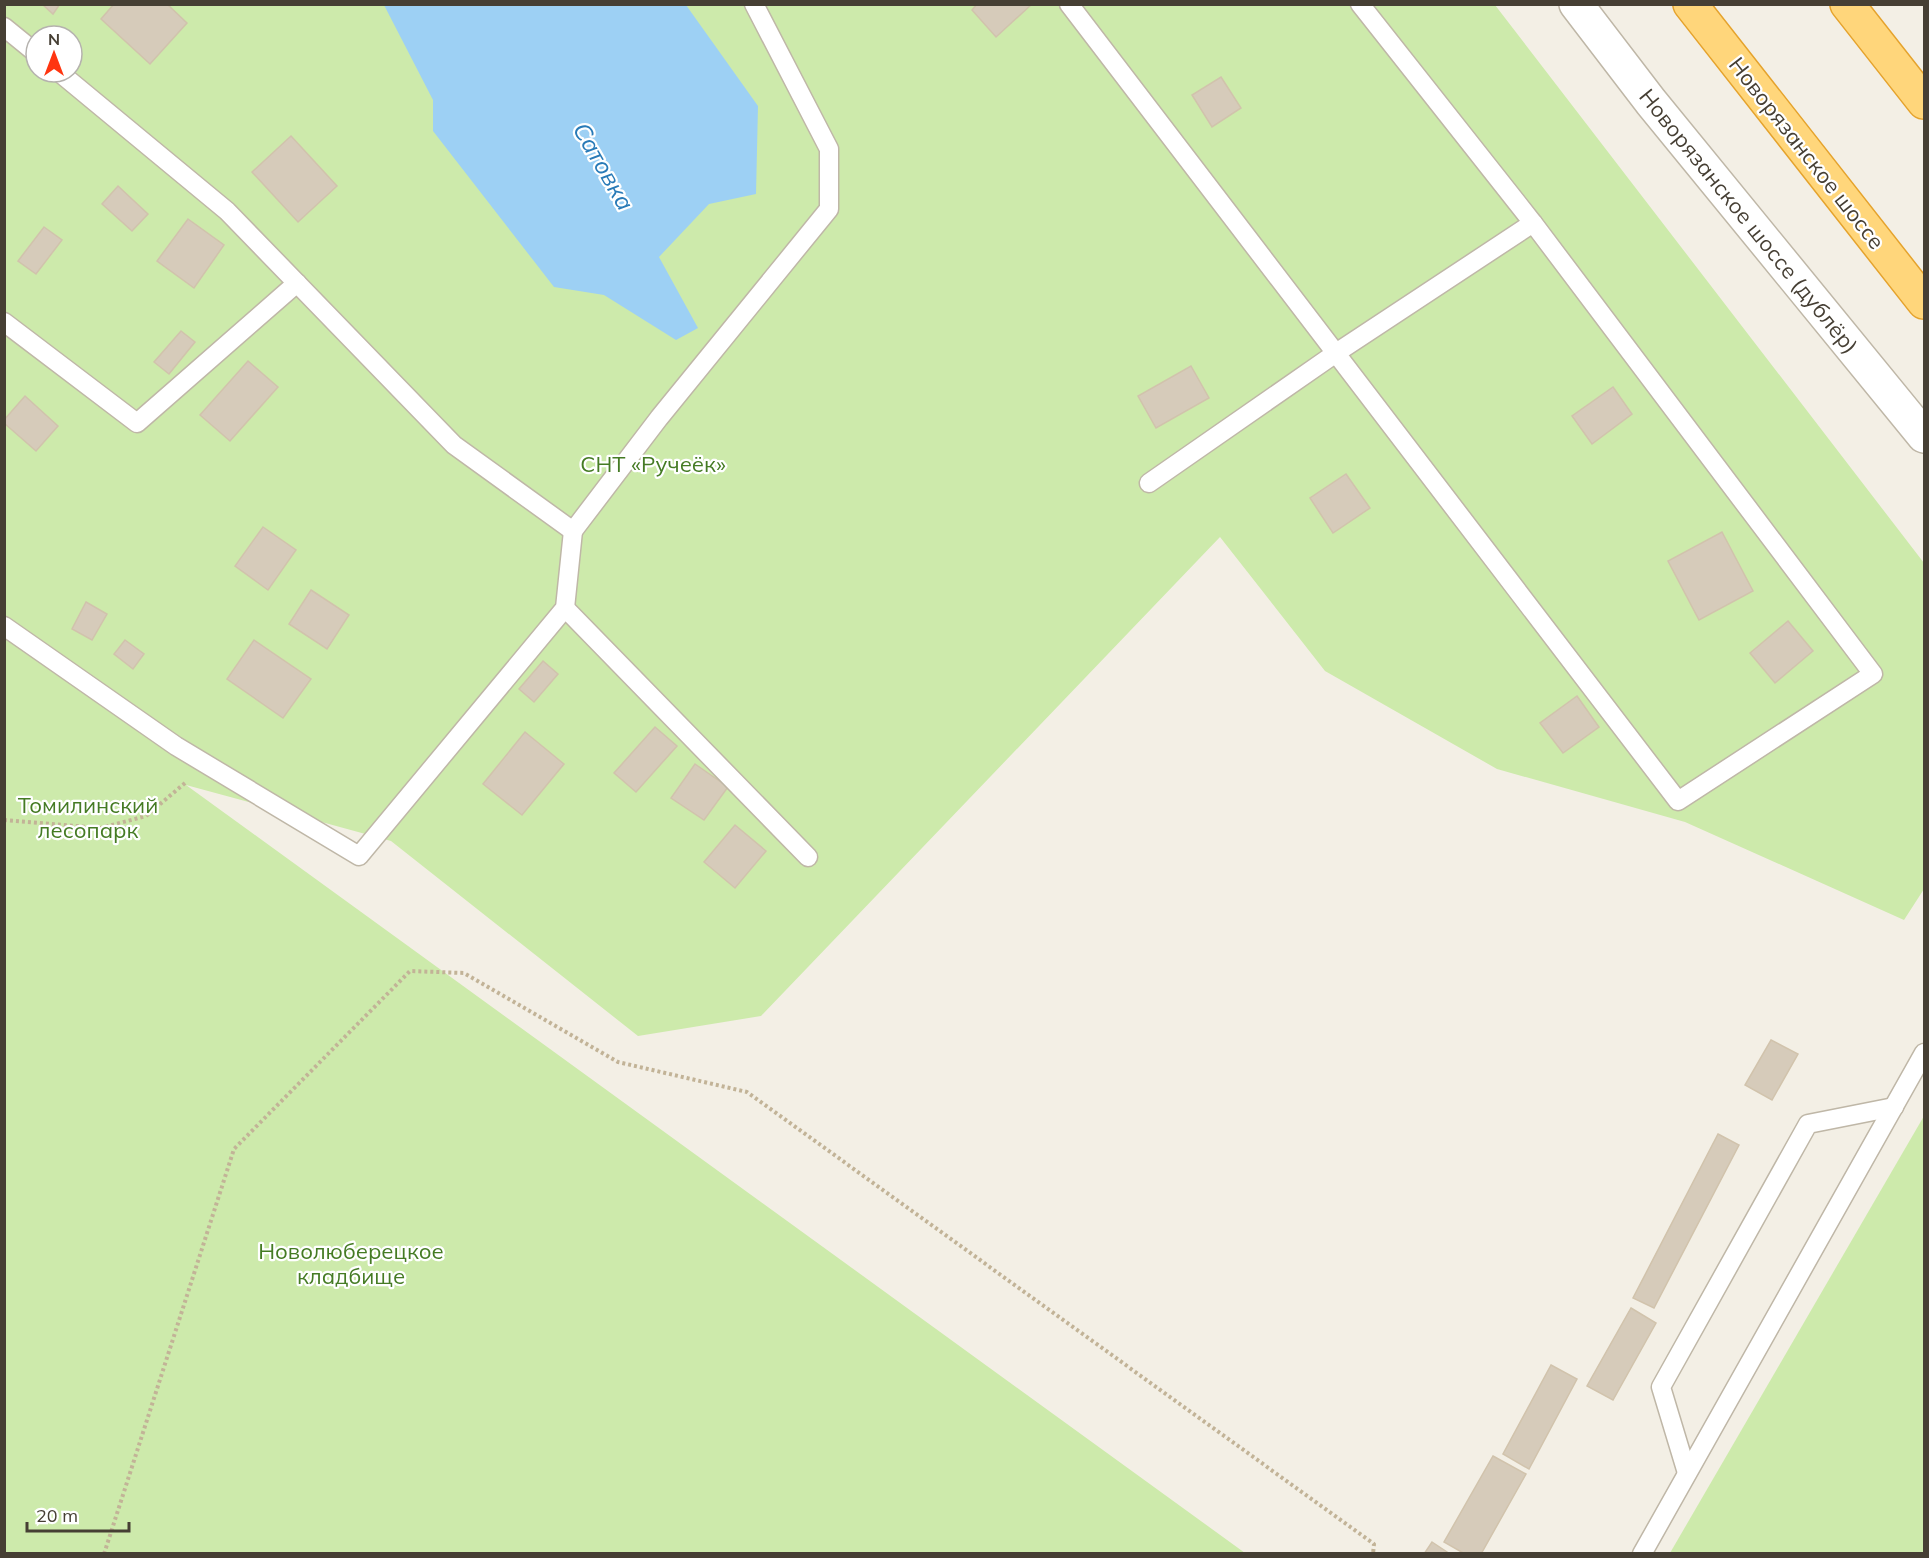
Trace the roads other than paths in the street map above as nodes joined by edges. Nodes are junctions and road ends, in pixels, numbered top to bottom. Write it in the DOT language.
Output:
graph roads {
  1 [pos="754,4"];
  2 [pos="1069,4"];
  3 [pos="1360,4"];
  4 [pos="1576,4"];
  5 [pos="1690,4"];
  6 [pos="1847,4"];
  7 [pos="4,27"];
  8 [pos="24,43"];
  9 [pos="74,84"];
  10 [pos="1924,102"];
  11 [pos="1533,223"];
  12 [pos="297,283"];
  13 [pos="1924,302"];
  14 [pos="4,322"];
  15 [pos="1336,353"];
  16 [pos="1924,436"];
  17 [pos="1149,483"];
  18 [pos="573,531"];
  19 [pos="565,608"];
  20 [pos="4,626"];
  21 [pos="808,857"];
  22 [pos="1924,1053"];
  23 [pos="1894,1107"];
  24 [pos="1687,1473"];
  25 [pos="1642,1554"];
  1 -- 18 [label="lane"];
  2 -- 15 [label="lane"];
  3 -- 11 [label="lane"];
  4 -- 16 [label="street, Новорязанское шоссе (дублёр)"];
  5 -- 13 [label="highway, Новорязанское шоссе"];
  6 -- 10 [label="highway"];
  7 -- 8 [label="lane"];
  9 -- 12 [label="lane"];
  11 -- 15 [label="lane"];
  11 -- 15 [label="lane"];
  12 -- 14 [label="lane"];
  12 -- 18 [label="lane"];
  15 -- 17 [label="lane"];
  18 -- 19 [label="lane"];
  19 -- 20 [label="lane"];
  19 -- 21 [label="lane"];
  22 -- 23 [label="lane"];
  23 -- 24 [label="lane"];
  23 -- 24 [label="lane"];
  24 -- 25 [label="lane"];
}
